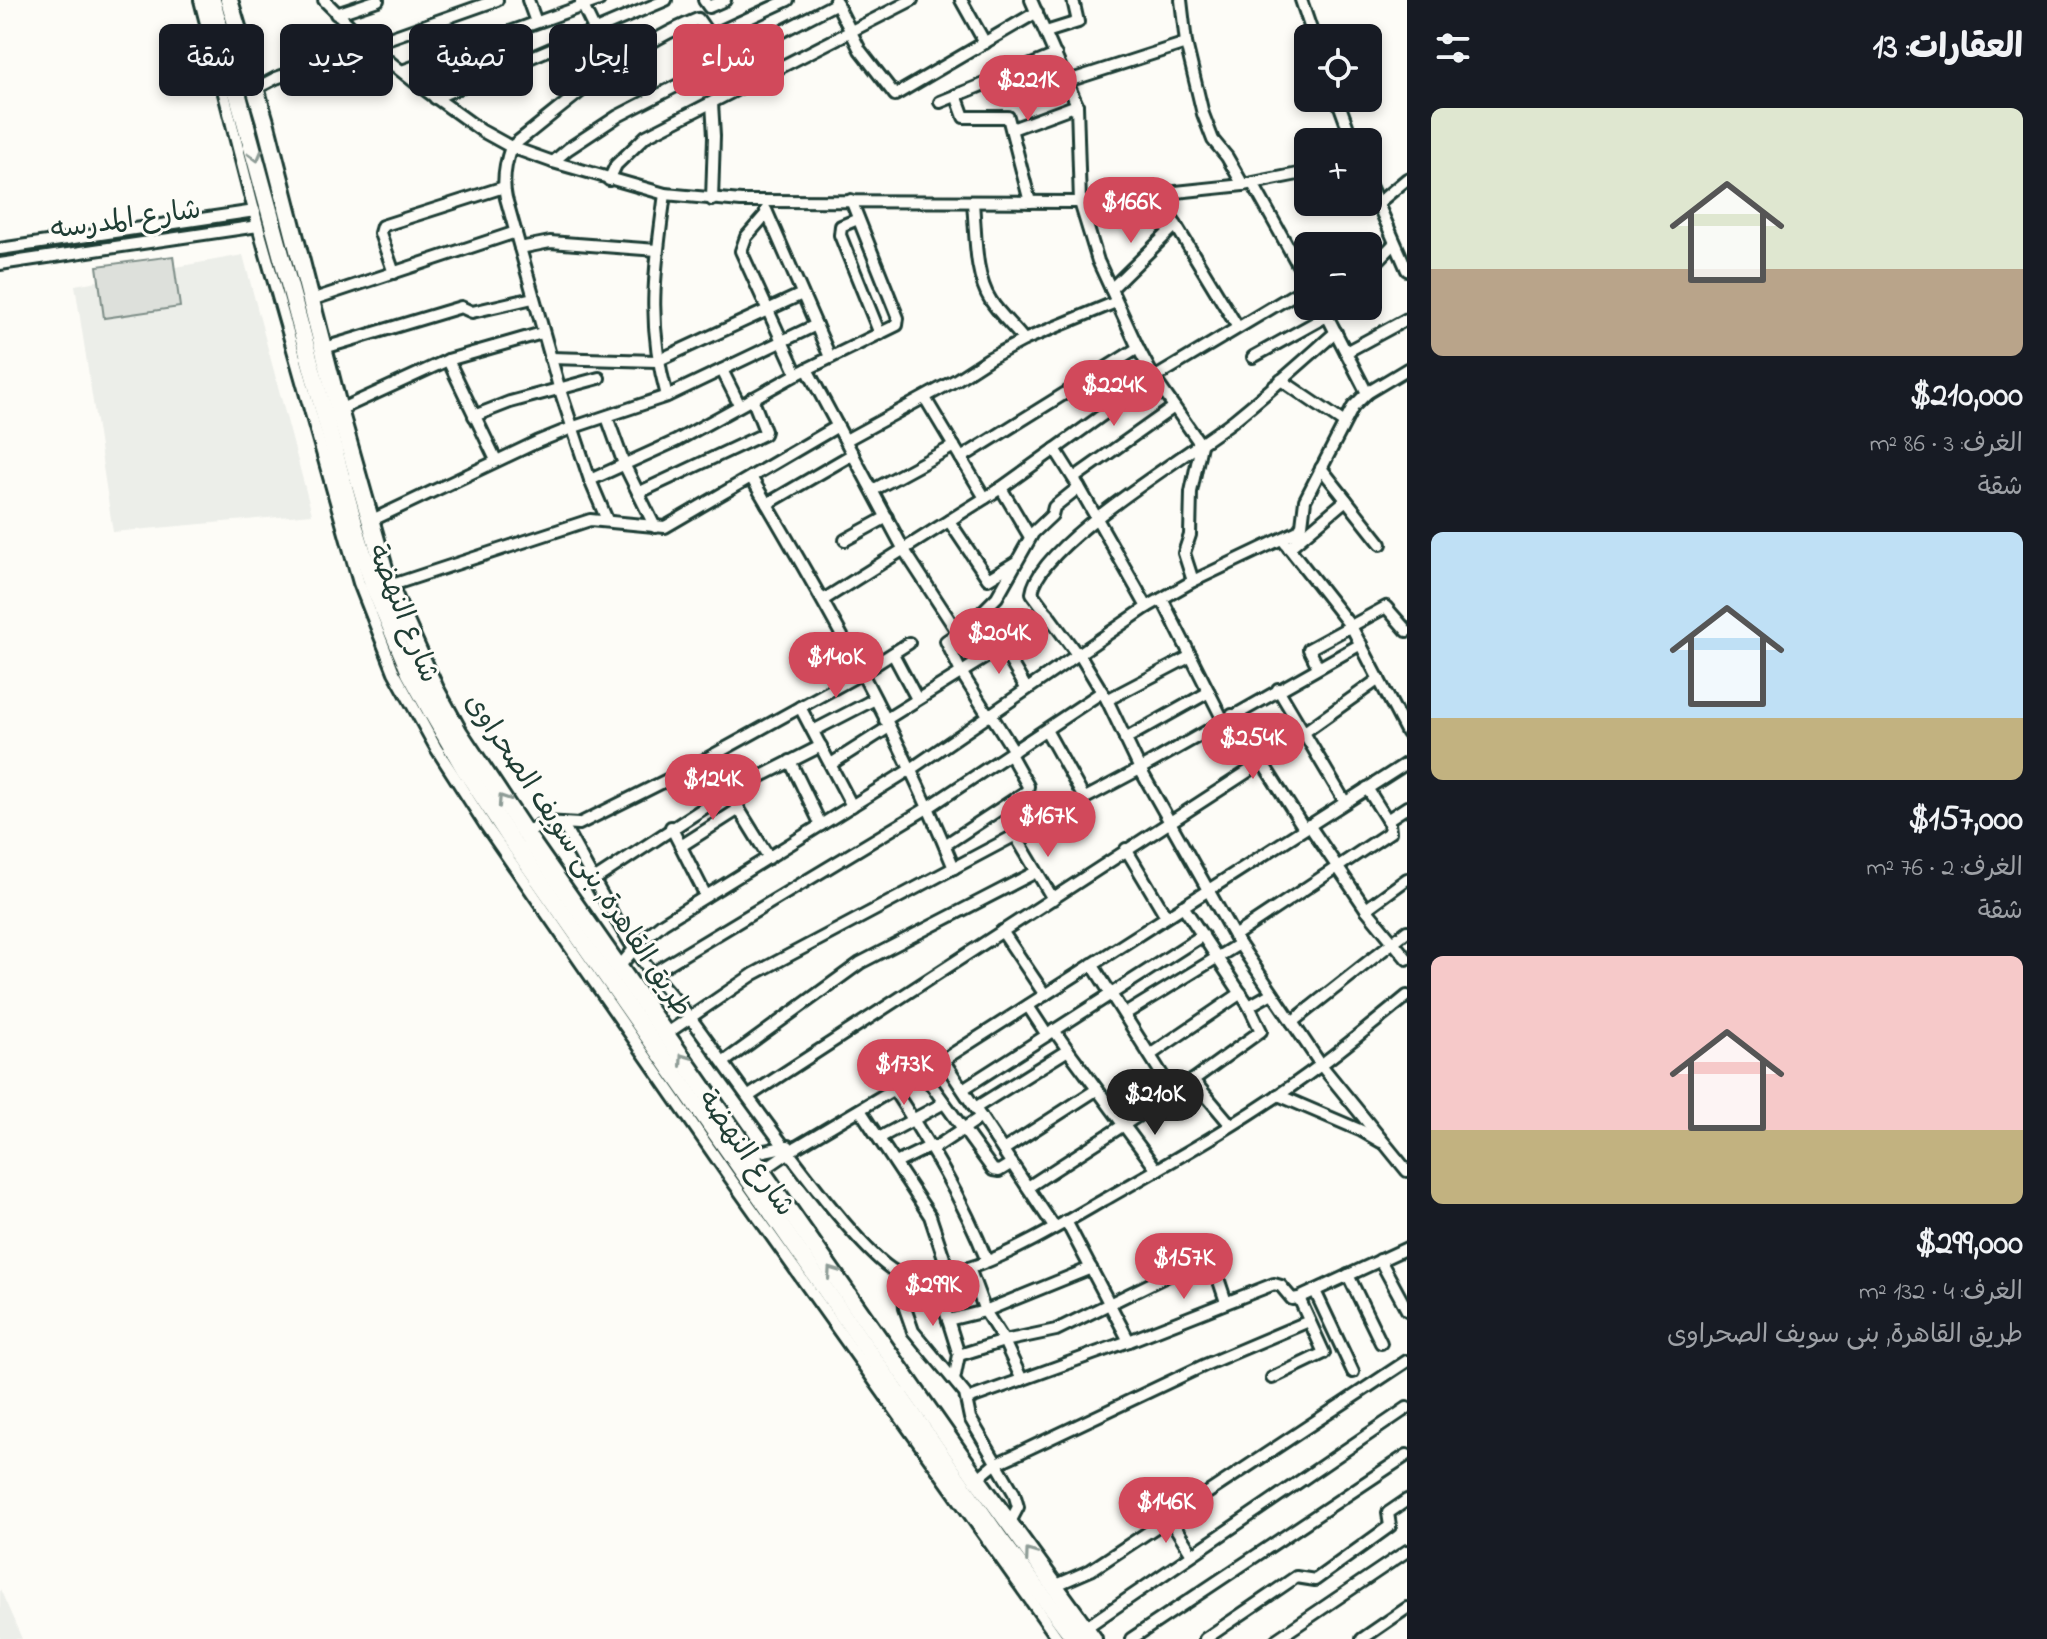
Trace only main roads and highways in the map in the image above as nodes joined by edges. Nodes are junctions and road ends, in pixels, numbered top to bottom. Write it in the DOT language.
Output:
graph roads {
  1 [pos="212,0"];
  2 [pos="229,0"];
  3 [pos="266,125"];
  4 [pos="241,131"];
  5 [pos="356,525"];
  6 [pos="743,1156"];
  7 [pos="756,1175"];
  8 [pos="1084,1635"];
  1 -- 4 [label="main road, طريق القاهرة, بنى سويف الصحراوى"];
  2 -- 3 [label="main road, طريق القاهرة, بنى سويف الصحراوى"];
  3 -- 4 [label="main road"];
  3 -- 5 [label="main road, طريق القاهرة, بنى سويف الصحراوى"];
  4 -- 5 [label="main road, طريق القاهرة, بنى سويف الصحراوى, one-way"];
  6 -- 5 [label="main road, طريق القاهرة, بنى سويف الصحراوى, one-way"];
  5 -- 6 [label="main road, طريق القاهرة, بنى سويف الصحراوى"];
  6 -- 7 [label="main road, طريق القاهرة, بنى سويف الصحراوى"];
  8 -- 7 [label="main road, طريق القاهرة, بنى سويف الصحراوى, one-way"];
  7 -- 8 [label="main road, طريق القاهرة, بنى سويف الصحراوى"];
}
